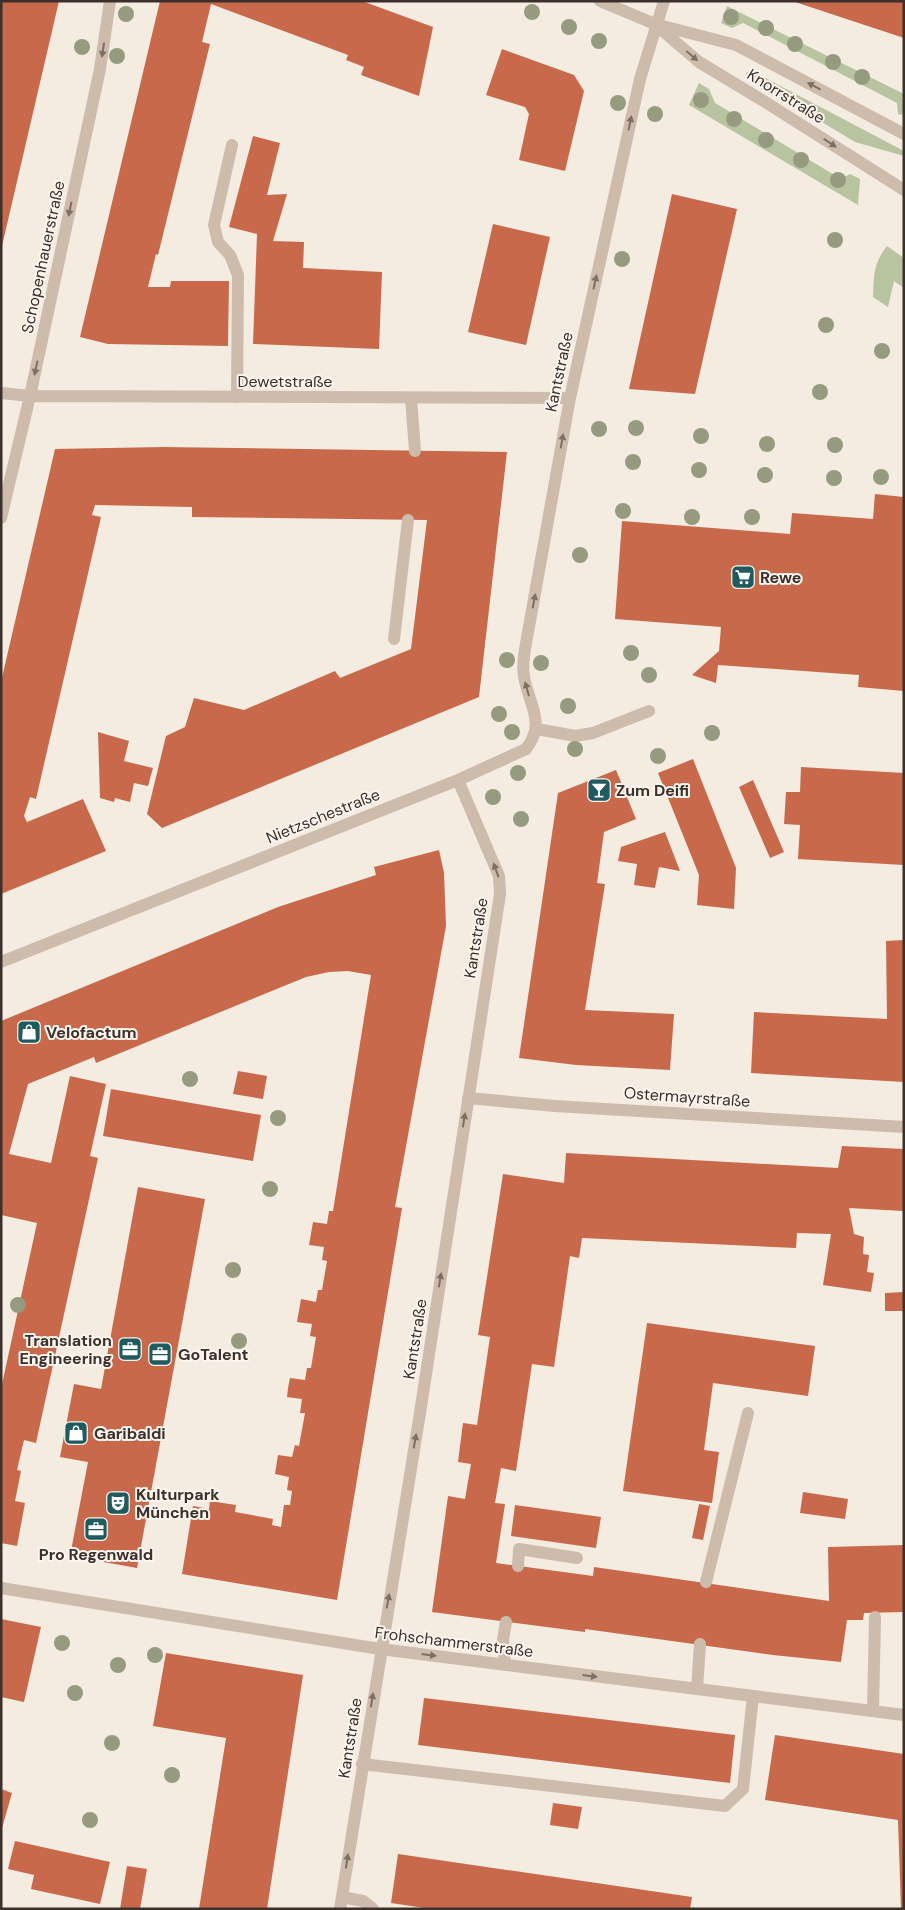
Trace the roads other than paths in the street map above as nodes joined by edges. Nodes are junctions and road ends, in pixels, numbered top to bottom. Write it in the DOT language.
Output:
graph roads {
  1 [pos="110,1"];
  2 [pos="600,1"];
  3 [pos="664,1"];
  4 [pos="655,24"];
  5 [pos="904,134"];
  6 [pos="232,145"];
  7 [pos="904,190"];
  8 [pos="1,393"];
  9 [pos="30,396"];
  10 [pos="237,397"];
  11 [pos="411,398"];
  12 [pos="570,398"];
  13 [pos="415,451"];
  14 [pos="1,518"];
  15 [pos="408,520"];
  16 [pos="394,639"];
  17 [pos="649,712"];
  18 [pos="537,729"];
  19 [pos="458,780"];
  20 [pos="1,962"];
  21 [pos="468,1098"];
  22 [pos="904,1127"];
  23 [pos="748,1413"];
  24 [pos="577,1558"];
  25 [pos="518,1566"];
  26 [pos="706,1582"];
  27 [pos="1,1588"];
  28 [pos="875,1617"];
  29 [pos="506,1622"];
  30 [pos="700,1644"];
  31 [pos="380,1650"];
  32 [pos="505,1665"];
  33 [pos="697,1690"];
  34 [pos="753,1696"];
  35 [pos="873,1711"];
  36 [pos="904,1715"];
  37 [pos="362,1764"];
  38 [pos="341,1903"];
  39 [pos="373,1909"];
  1 -- 9 [label="street, Schopenhauerstraße, one-way"];
  2 -- 4 [label="street, Knorrstraße"];
  3 -- 4 [label="street, Kantstraße"];
  5 -- 4 [label="street, Knorrstraße, one-way"];
  4 -- 7 [label="street, Knorrstraße, one-way"];
  12 -- 4 [label="street, Kantstraße, one-way"];
  6 -- 10 [label="street"];
  8 -- 9 [label="street, Dewetstraße"];
  9 -- 10 [label="street, Dewetstraße"];
  9 -- 14 [label="street, Schopenhauerstraße"];
  10 -- 11 [label="street, Dewetstraße"];
  11 -- 12 [label="street, Dewetstraße"];
  11 -- 13 [label="street"];
  18 -- 12 [label="street, Kantstraße, one-way"];
  15 -- 16 [label="street"];
  17 -- 18 [label="street"];
  18 -- 19 [label="street, Nietzschestraße"];
  19 -- 20 [label="street, Nietzschestraße"];
  21 -- 19 [label="street, Kantstraße, one-way"];
  21 -- 22 [label="street, Ostermayrstraße"];
  31 -- 21 [label="street, Kantstraße, one-way"];
  23 -- 26 [label="street"];
  24 -- 25 [label="street"];
  27 -- 31 [label="street, Frohschammerstraße"];
  28 -- 35 [label="street"];
  29 -- 32 [label="street"];
  30 -- 33 [label="street"];
  31 -- 32 [label="street, Frohschammerstraße, one-way"];
  37 -- 31 [label="street, Kantstraße, one-way"];
  32 -- 33 [label="street, Frohschammerstraße, one-way"];
  33 -- 34 [label="street, Frohschammerstraße"];
  34 -- 35 [label="street, Frohschammerstraße"];
  34 -- 37 [label="street"];
  35 -- 36 [label="street, Frohschammerstraße"];
  38 -- 37 [label="street, Kantstraße, one-way"];
  38 -- 39 [label="street"];
}
